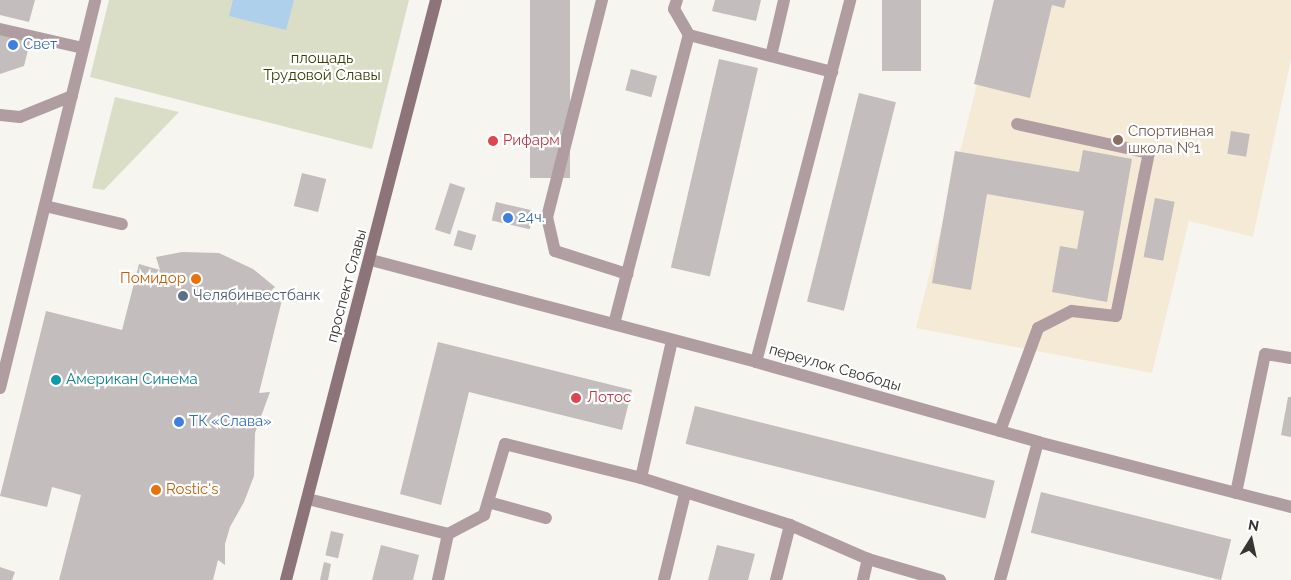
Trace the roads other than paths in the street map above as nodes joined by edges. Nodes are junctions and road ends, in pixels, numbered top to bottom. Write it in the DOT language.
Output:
graph roads {
  1 [pos="95,0"];
  2 [pos="436,0"];
  3 [pos="602,0"];
  4 [pos="676,0"];
  5 [pos="784,0"];
  6 [pos="850,0"];
  7 [pos="0,29"];
  8 [pos="688,35"];
  9 [pos="83,48"];
  10 [pos="771,56"];
  11 [pos="832,72"];
  12 [pos="72,96"];
  13 [pos="0,115"];
  14 [pos="1018,124"];
  15 [pos="45,206"];
  16 [pos="122,224"];
  17 [pos="370,260"];
  18 [pos="627,274"];
  19 [pos="614,324"];
  20 [pos="672,340"];
  21 [pos="1291,358"];
  22 [pos="756,362"];
  23 [pos="0,388"];
  24 [pos="1000,431"];
  25 [pos="1038,442"];
  26 [pos="641,478"];
  27 [pos="685,494"];
  28 [pos="1236,494"];
  29 [pos="308,499"];
  30 [pos="488,502"];
  31 [pos="1291,507"];
  32 [pos="546,518"];
  33 [pos="790,525"];
  34 [pos="448,534"];
  35 [pos="868,559"];
  36 [pos="286,580"];
  37 [pos="438,580"];
  38 [pos="664,580"];
  39 [pos="776,580"];
  40 [pos="863,580"];
  41 [pos="940,580"];
  42 [pos="1000,580"];
  1 -- 9 [label="street"];
  2 -- 17 [label="main road, проспект Славы"];
  3 -- 18 [label="street"];
  4 -- 8 [label="street"];
  5 -- 10 [label="street"];
  6 -- 11 [label="street"];
  7 -- 9 [label="street"];
  8 -- 10 [label="street"];
  8 -- 18 [label="street"];
  9 -- 12 [label="street"];
  10 -- 11 [label="street"];
  11 -- 22 [label="street"];
  12 -- 13 [label="street"];
  12 -- 15 [label="street"];
  14 -- 24 [label="street"];
  15 -- 16 [label="street"];
  15 -- 23 [label="street"];
  17 -- 19 [label="street, переулок Свободы"];
  17 -- 29 [label="main road, проспект Славы"];
  18 -- 19 [label="street"];
  19 -- 20 [label="street, переулок Свободы"];
  20 -- 22 [label="street, переулок Свободы"];
  20 -- 26 [label="street"];
  21 -- 28 [label="street"];
  22 -- 24 [label="street, переулок Свободы"];
  24 -- 25 [label="street, переулок Свободы"];
  25 -- 28 [label="street, переулок Свободы"];
  25 -- 42 [label="street"];
  26 -- 27 [label="street"];
  26 -- 30 [label="street"];
  27 -- 33 [label="street"];
  27 -- 38 [label="street"];
  28 -- 31 [label="street, переулок Свободы"];
  29 -- 34 [label="street"];
  29 -- 36 [label="main road, проспект Славы"];
  30 -- 32 [label="street"];
  30 -- 34 [label="street"];
  33 -- 35 [label="street"];
  33 -- 39 [label="street"];
  34 -- 37 [label="street"];
  35 -- 40 [label="street"];
  35 -- 41 [label="street"];
}
